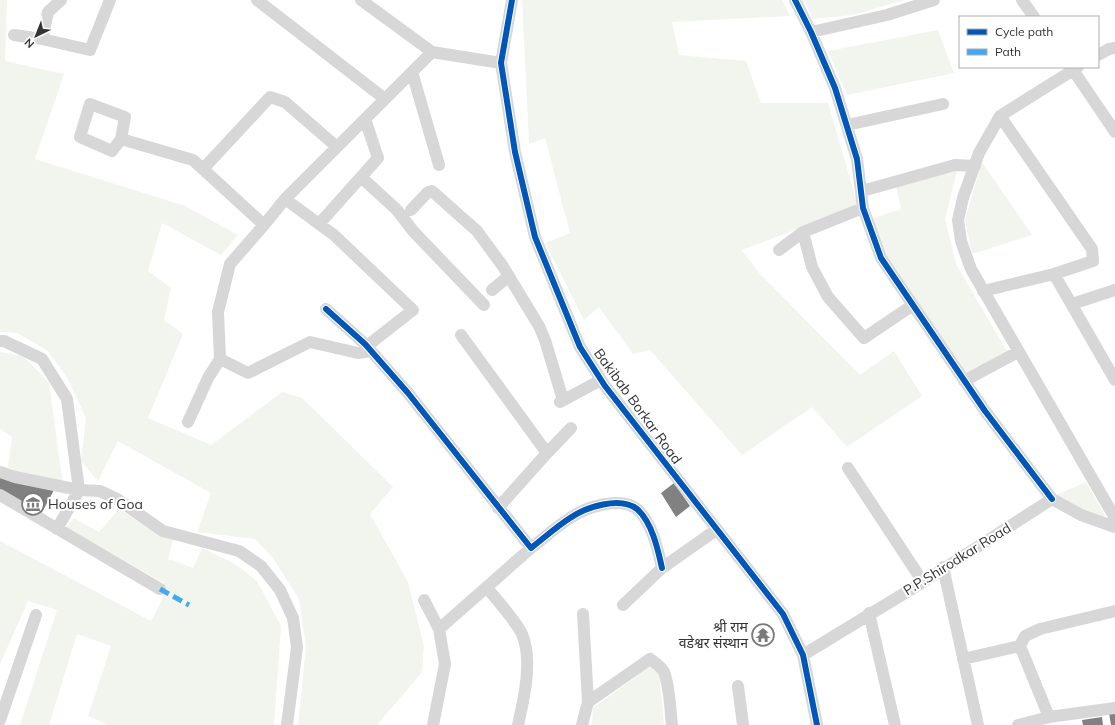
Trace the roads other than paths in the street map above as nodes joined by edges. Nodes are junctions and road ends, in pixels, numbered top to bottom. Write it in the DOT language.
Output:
graph roads {
  1 [pos="61,0"];
  2 [pos="110,0"];
  3 [pos="257,0"];
  4 [pos="361,0"];
  5 [pos="512,0"];
  6 [pos="795,0"];
  7 [pos="934,0"];
  8 [pos="1022,0"];
  9 [pos="1033,16"];
  10 [pos="811,32"];
  11 [pos="14,35"];
  12 [pos="42,39"];
  13 [pos="1115,48"];
  14 [pos="432,52"];
  15 [pos="1099,54"];
  16 [pos="501,63"];
  17 [pos="1074,68"];
  18 [pos="412,72"];
  19 [pos="385,99"];
  20 [pos="943,104"];
  21 [pos="1000,116"];
  22 [pos="365,119"];
  23 [pos="847,125"];
  24 [pos="1115,132"];
  25 [pos="121,139"];
  26 [pos="337,146"];
  27 [pos="439,165"];
  28 [pos="975,166"];
  29 [pos="203,169"];
  30 [pos="361,177"];
  31 [pos="862,191"];
  32 [pos="284,200"];
  33 [pos="863,208"];
  34 [pos="411,210"];
  35 [pos="319,224"];
  36 [pos="264,225"];
  37 [pos="803,232"];
  38 [pos="779,250"];
  39 [pos="1054,274"];
  40 [pos="509,276"];
  41 [pos="492,290"];
  42 [pos="1115,290"];
  43 [pos="984,291"];
  44 [pos="1072,304"];
  45 [pos="484,305"];
  46 [pos="913,305"];
  47 [pos="326,309"];
  48 [pos="461,335"];
  49 [pos="0,341"];
  50 [pos="369,348"];
  51 [pos="1018,352"];
  52 [pos="220,359"];
  53 [pos="601,380"];
  54 [pos="1115,380"];
  55 [pos="964,381"];
  56 [pos="188,422"];
  57 [pos="571,428"];
  58 [pos="547,453"];
  59 [pos="848,468"];
  60 [pos="0,472"];
  61 [pos="80,490"];
  62 [pos="0,495"];
  63 [pos="1052,499"];
  64 [pos="498,508"];
  65 [pos="1115,518"];
  66 [pos="1115,527"];
  67 [pos="57,530"];
  68 [pos="716,530"];
  69 [pos="531,548"];
  70 [pos="943,567"];
  71 [pos="662,568"];
  72 [pos="923,582"];
  73 [pos="487,588"];
  74 [pos="160,589"];
  75 [pos="424,600"];
  76 [pos="623,605"];
  77 [pos="1115,611"];
  78 [pos="869,613"];
  79 [pos="583,614"];
  80 [pos="36,615"];
  81 [pos="439,629"];
  82 [pos="1020,646"];
  83 [pos="803,655"];
  84 [pos="964,659"];
  85 [pos="738,686"];
  86 [pos="588,702"];
  87 [pos="1115,708"];
  88 [pos="1049,718"];
  89 [pos="0,720"];
  90 [pos="1067,720"];
  91 [pos="287,725"];
  92 [pos="433,725"];
  93 [pos="518,725"];
  94 [pos="582,725"];
  95 [pos="672,725"];
  96 [pos="743,725"];
  97 [pos="817,725"];
  98 [pos="894,725"];
  99 [pos="978,725"];
  100 [pos="1018,725"];
  1 -- 12 [label="street"];
  2 -- 12 [label="street"];
  3 -- 19 [label="street"];
  4 -- 14 [label="street"];
  5 -- 16 [label="street, Bakibab Borkar Road"];
  6 -- 10 [label="street"];
  7 -- 10 [label="street"];
  8 -- 9 [label="street"];
  10 -- 23 [label="street"];
  11 -- 12 [label="street"];
  13 -- 15 [label="street"];
  14 -- 16 [label="street"];
  14 -- 18 [label="street"];
  16 -- 53 [label="street, Bakibab Borkar Road"];
  17 -- 21 [label="street"];
  17 -- 24 [label="street"];
  18 -- 19 [label="street"];
  18 -- 27 [label="street"];
  19 -- 22 [label="street"];
  20 -- 23 [label="street"];
  21 -- 28 [label="street"];
  21 -- 39 [label="street"];
  22 -- 26 [label="street"];
  22 -- 30 [label="street"];
  23 -- 31 [label="street"];
  25 -- 29 [label="street"];
  26 -- 29 [label="street"];
  26 -- 32 [label="street"];
  28 -- 31 [label="street"];
  28 -- 43 [label="street"];
  29 -- 36 [label="street"];
  30 -- 35 [label="street"];
  30 -- 45 [label="street"];
  31 -- 33 [label="street"];
  32 -- 35 [label="street"];
  32 -- 36 [label="street"];
  33 -- 37 [label="street"];
  33 -- 46 [label="street"];
  34 -- 40 [label="street"];
  35 -- 50 [label="street"];
  36 -- 52 [label="street"];
  37 -- 38 [label="street"];
  37 -- 46 [label="street"];
  39 -- 43 [label="street"];
  39 -- 44 [label="street"];
  40 -- 41 [label="street"];
  40 -- 53 [label="street"];
  42 -- 44 [label="street"];
  43 -- 51 [label="street"];
  44 -- 54 [label="street"];
  46 -- 55 [label="street"];
  47 -- 50 [label="street"];
  48 -- 58 [label="street"];
  49 -- 61 [label="street"];
  50 -- 52 [label="street"];
  50 -- 64 [label="street"];
  51 -- 55 [label="street"];
  51 -- 65 [label="street"];
  52 -- 56 [label="street"];
  53 -- 68 [label="street, Bakibab Borkar Road"];
  55 -- 63 [label="street"];
  57 -- 58 [label="street"];
  58 -- 64 [label="street"];
  59 -- 72 [label="street"];
  60 -- 61 [label="street"];
  61 -- 67 [label="street"];
  61 -- 91 [label="street"];
  62 -- 67 [label="street"];
  63 -- 66 [label="street"];
  63 -- 70 [label="street, P.P.Shirodkar Road"];
  64 -- 69 [label="street"];
  67 -- 74 [label="street"];
  68 -- 71 [label="street"];
  68 -- 83 [label="street, Bakibab Borkar Road"];
  69 -- 71 [label="street"];
  69 -- 73 [label="street"];
  70 -- 72 [label="street, P.P.Shirodkar Road"];
  70 -- 84 [label="street"];
  71 -- 76 [label="street"];
  72 -- 78 [label="street, P.P.Shirodkar Road"];
  73 -- 81 [label="street"];
  73 -- 93 [label="street"];
  75 -- 81 [label="street"];
  77 -- 82 [label="street"];
  78 -- 83 [label="street, P.P.Shirodkar Road"];
  78 -- 98 [label="street"];
  79 -- 86 [label="street"];
  80 -- 89 [label="street"];
  81 -- 92 [label="street"];
  82 -- 84 [label="street"];
  82 -- 88 [label="street"];
  83 -- 97 [label="street, Bakibab Borkar Road"];
  84 -- 99 [label="street"];
  85 -- 96 [label="street"];
  86 -- 94 [label="street"];
  86 -- 95 [label="street"];
  87 -- 90 [label="street"];
  88 -- 90 [label="street"];
  88 -- 100 [label="street"];
}
